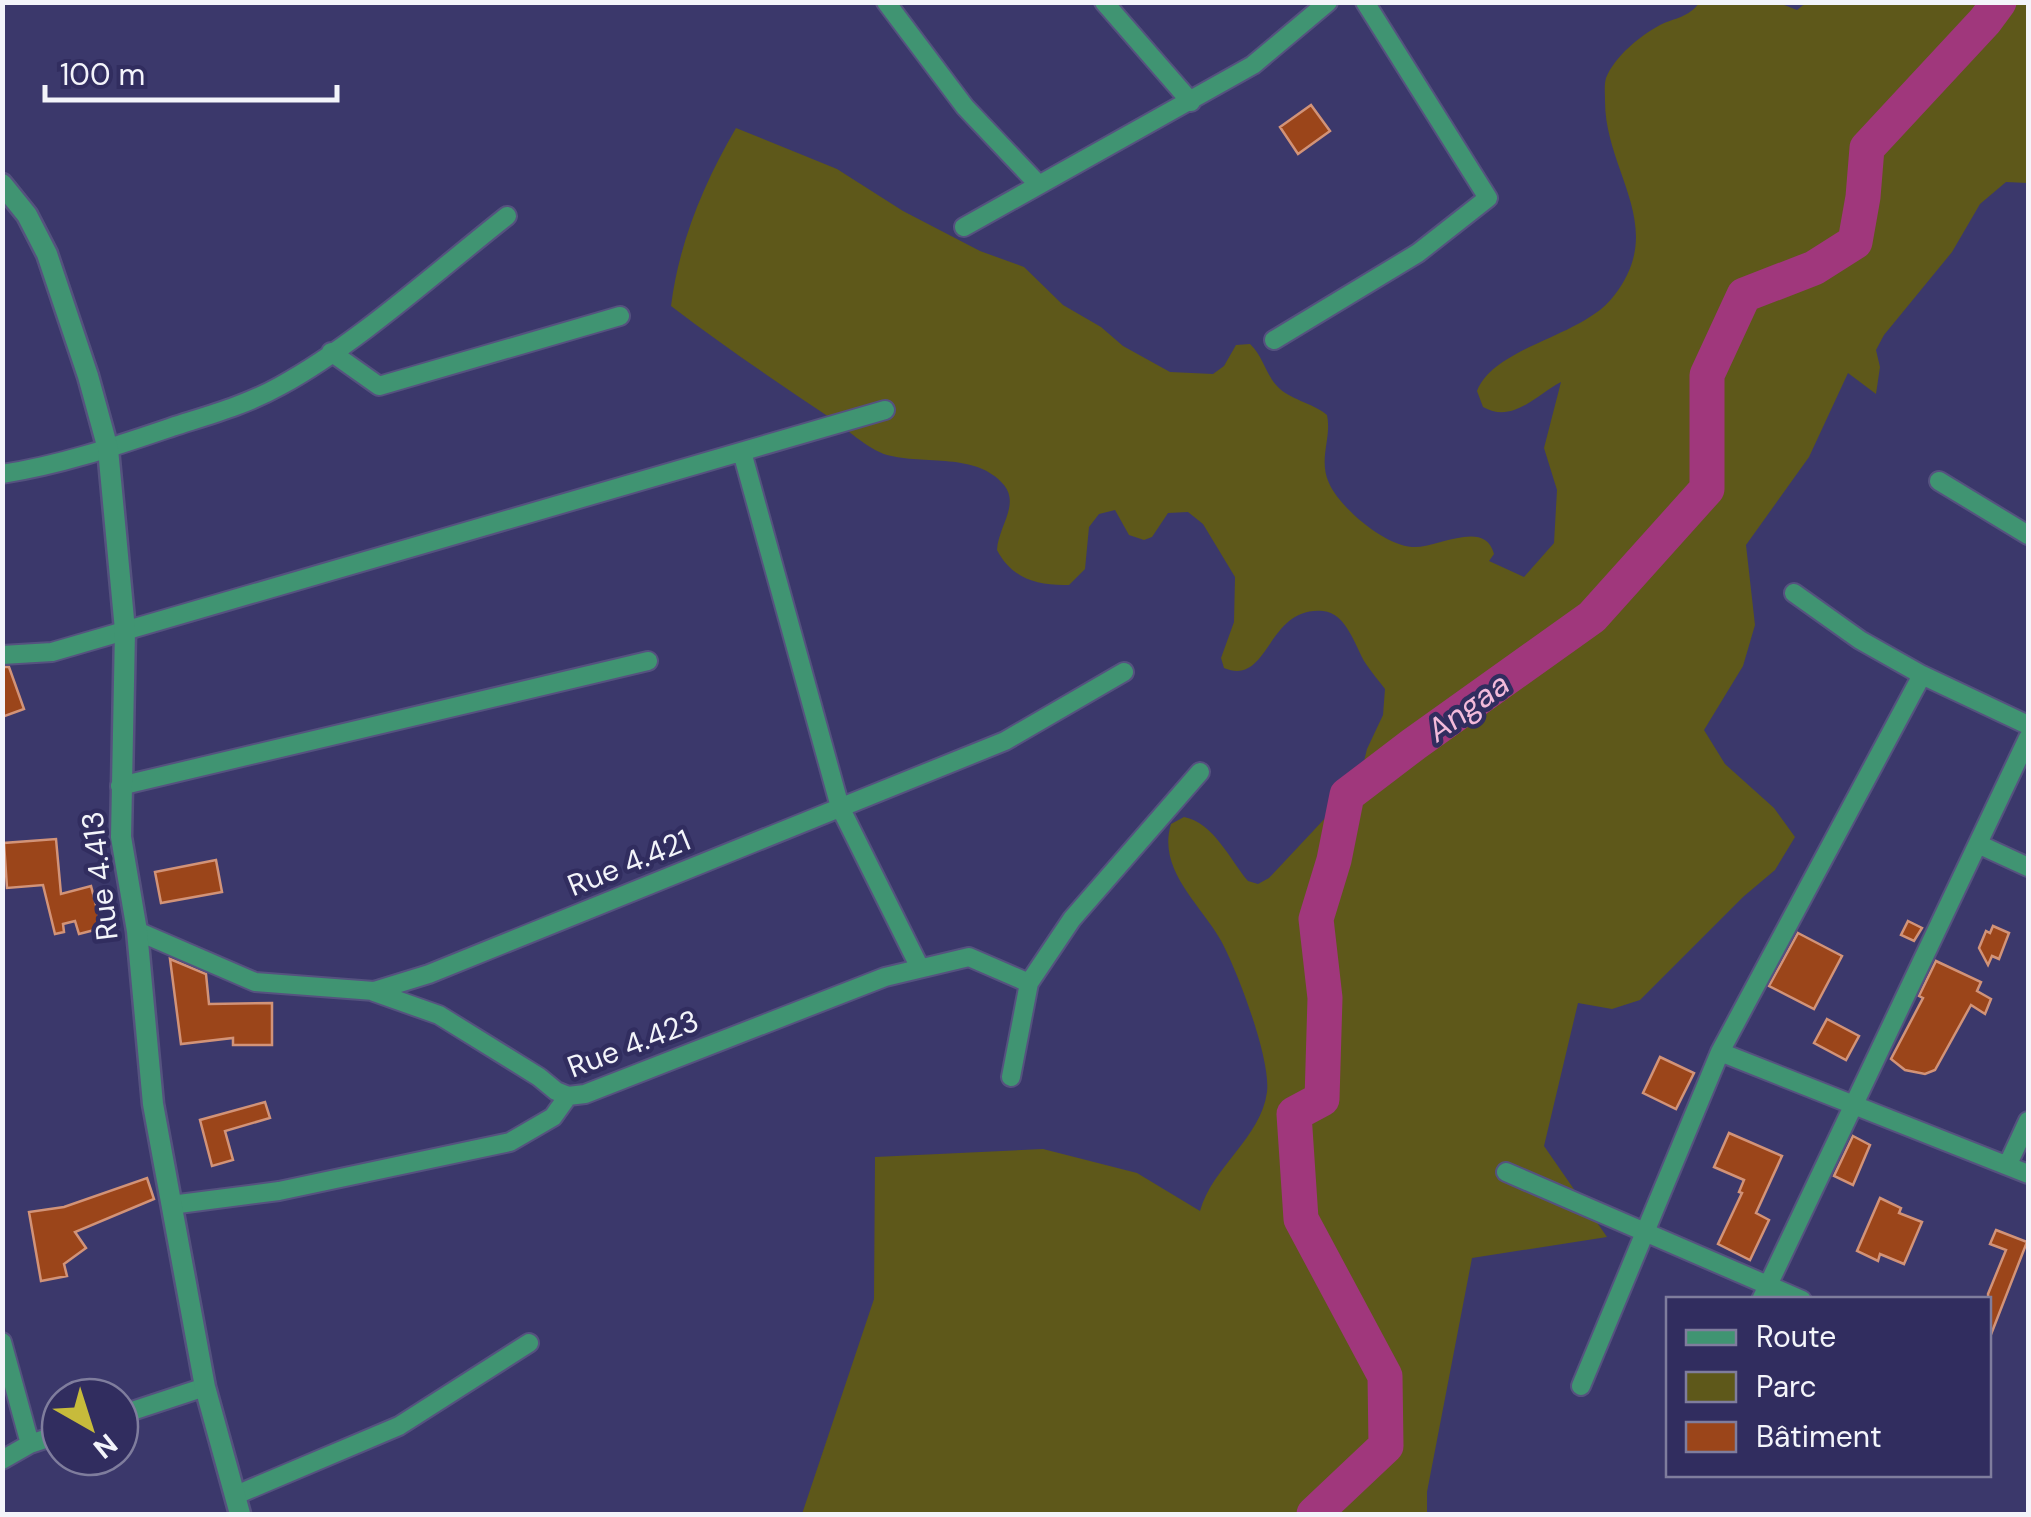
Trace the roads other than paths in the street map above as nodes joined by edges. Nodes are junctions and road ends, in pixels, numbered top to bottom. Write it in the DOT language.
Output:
graph roads {
  1 [pos="886,2"];
  2 [pos="1104,2"];
  3 [pos="1328,2"];
  4 [pos="1365,2"];
  5 [pos="1191,102"];
  6 [pos="2,184"];
  7 [pos="1038,184"];
  8 [pos="507,216"];
  9 [pos="964,227"];
  10 [pos="620,316"];
  11 [pos="1274,340"];
  12 [pos="331,352"];
  13 [pos="886,410"];
  14 [pos="108,449"];
  15 [pos="742,452"];
  16 [pos="2,474"];
  17 [pos="1938,481"];
  18 [pos="2028,535"];
  19 [pos="1794,593"];
  20 [pos="125,630"];
  21 [pos="2,655"];
  22 [pos="648,661"];
  23 [pos="1124,672"];
  24 [pos="1922,675"];
  25 [pos="2028,725"];
  26 [pos="2028,738"];
  27 [pos="1200,772"];
  28 [pos="120,786"];
  29 [pos="840,807"];
  30 [pos="1978,844"];
  31 [pos="2028,867"];
  32 [pos="138,931"];
  33 [pos="920,968"];
  34 [pos="1030,983"];
  35 [pos="374,991"];
  36 [pos="1720,1052"];
  37 [pos="1011,1077"];
  38 [pos="568,1096"];
  39 [pos="1853,1107"];
  40 [pos="2028,1121"];
  41 [pos="2008,1164"];
  42 [pos="1506,1172"];
  43 [pos="2028,1174"];
  44 [pos="171,1205"];
  45 [pos="1646,1232"];
  46 [pos="1765,1292"];
  47 [pos="2,1342"];
  48 [pos="529,1343"];
  49 [pos="1581,1386"];
  50 [pos="204,1388"];
  51 [pos="140,1409"];
  52 [pos="40,1441"];
  53 [pos="30,1444"];
  54 [pos="2,1460"];
  55 [pos="238,1505"];
  1 -- 7 [label="street"];
  2 -- 5 [label="street"];
  3 -- 5 [label="street"];
  4 -- 11 [label="street"];
  5 -- 7 [label="street"];
  6 -- 14 [label="street, Rue 4.413"];
  7 -- 9 [label="street"];
  8 -- 12 [label="street"];
  10 -- 12 [label="street"];
  12 -- 14 [label="street"];
  13 -- 15 [label="street"];
  14 -- 16 [label="street"];
  14 -- 20 [label="street, Rue 4.413"];
  15 -- 20 [label="street"];
  15 -- 29 [label="street"];
  17 -- 18 [label="street"];
  19 -- 24 [label="street"];
  20 -- 21 [label="street"];
  20 -- 28 [label="street, Rue 4.413"];
  22 -- 28 [label="street"];
  23 -- 29 [label="street, Rue 4.421"];
  24 -- 25 [label="street"];
  24 -- 36 [label="street"];
  26 -- 30 [label="street"];
  27 -- 34 [label="street"];
  28 -- 32 [label="street, Rue 4.413"];
  29 -- 33 [label="street"];
  29 -- 35 [label="street, Rue 4.421"];
  30 -- 31 [label="street"];
  30 -- 39 [label="street"];
  32 -- 35 [label="street, Rue 4.421"];
  32 -- 44 [label="street, Rue 4.413"];
  33 -- 34 [label="street, Rue 4.423"];
  33 -- 38 [label="street, Rue 4.423"];
  34 -- 37 [label="street"];
  35 -- 38 [label="street"];
  36 -- 39 [label="street"];
  36 -- 45 [label="street"];
  38 -- 44 [label="street, Rue 4.423"];
  39 -- 41 [label="street"];
  39 -- 46 [label="street"];
  40 -- 41 [label="street"];
  41 -- 43 [label="street"];
  42 -- 45 [label="street"];
  44 -- 50 [label="street, Rue 4.413"];
  45 -- 46 [label="street"];
  45 -- 49 [label="street"];
  47 -- 53 [label="street"];
  48 -- 55 [label="street"];
  50 -- 51 [label="street"];
  50 -- 55 [label="street, Rue 4.413"];
  52 -- 53 [label="street"];
  53 -- 54 [label="street"];
}
